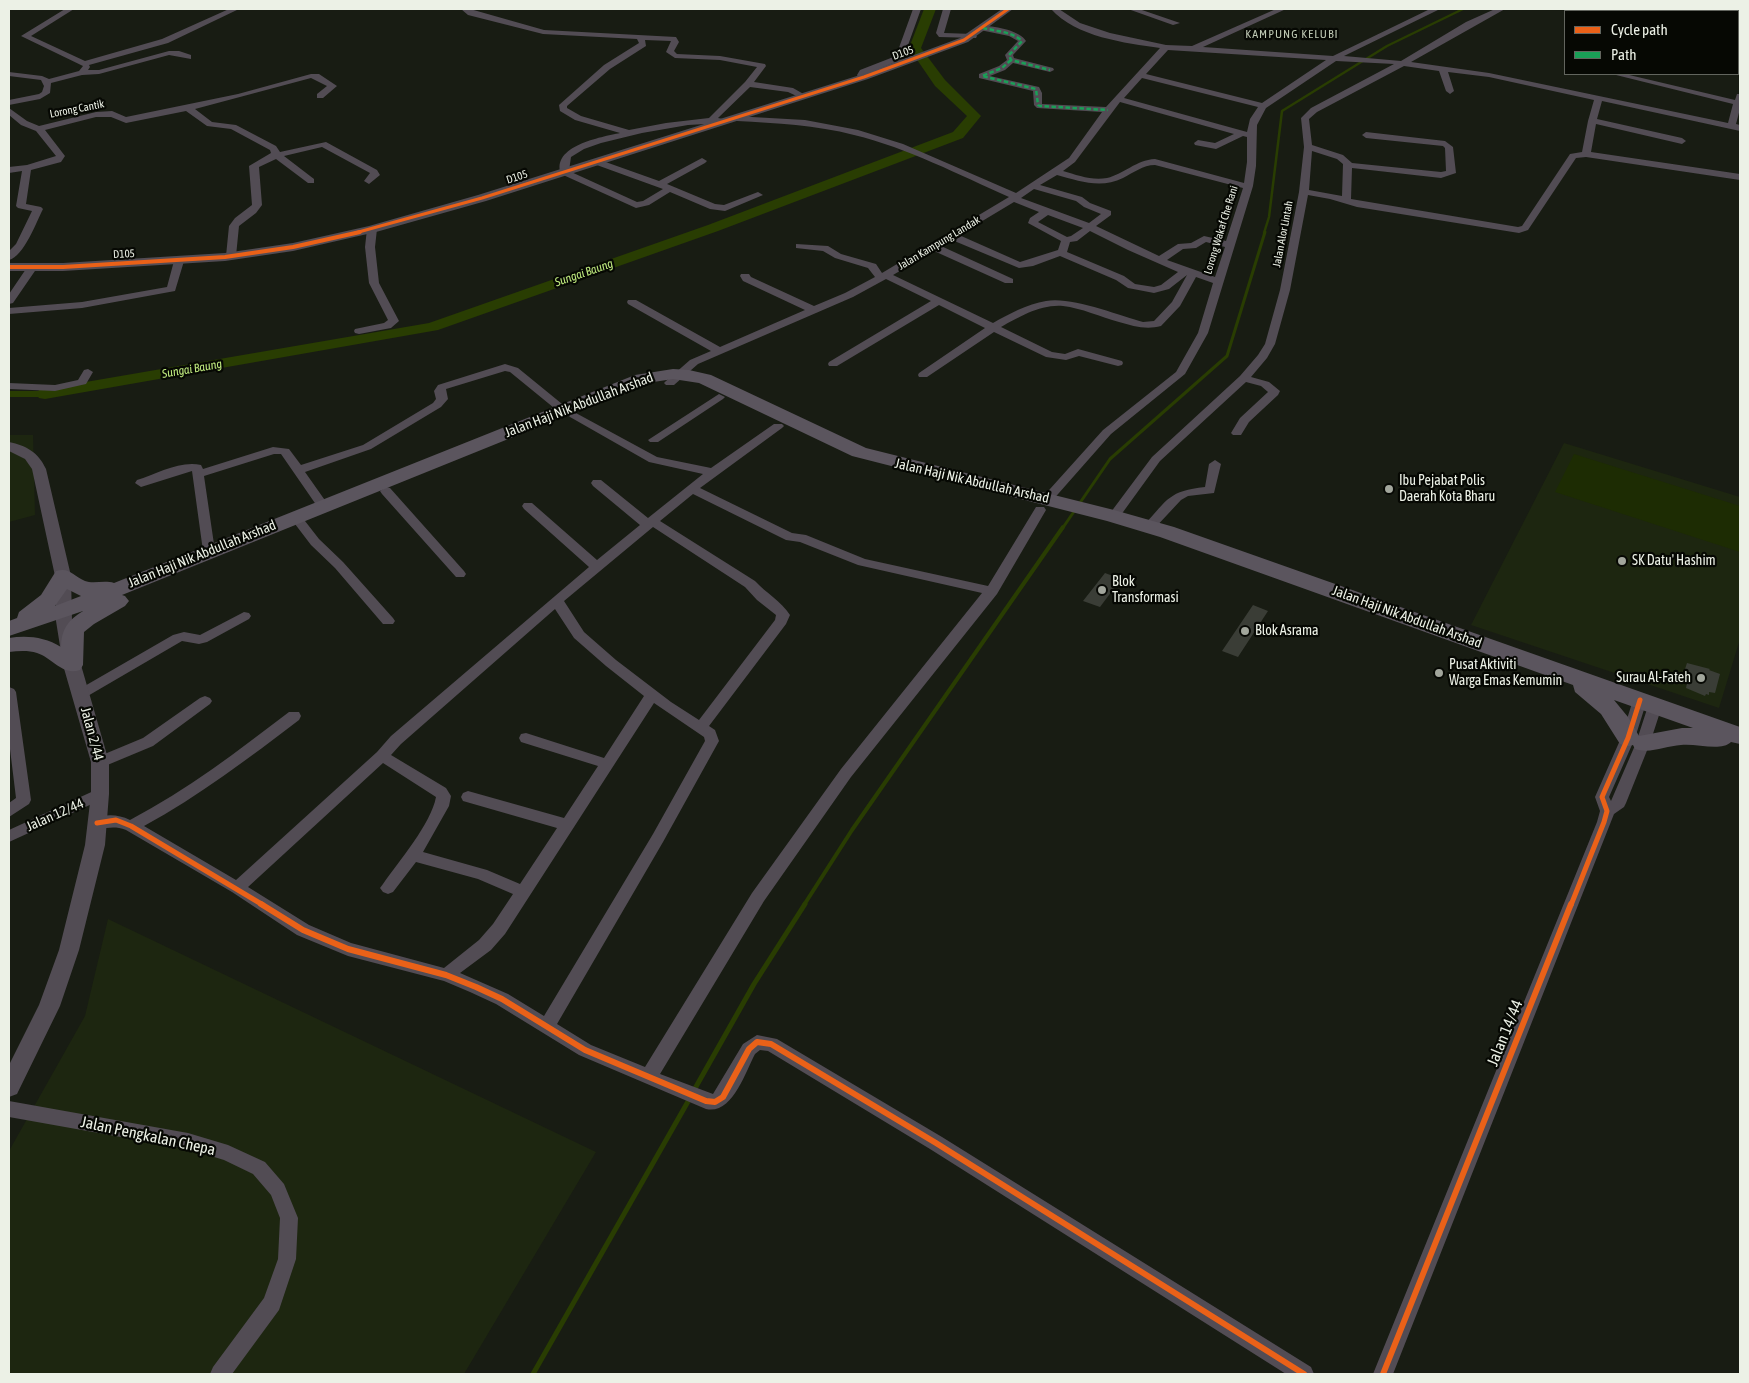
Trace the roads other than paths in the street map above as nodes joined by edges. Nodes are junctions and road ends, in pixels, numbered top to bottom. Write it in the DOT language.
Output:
graph roads {
  1 [pos="66,9"];
  2 [pos="235,9"];
  3 [pos="465,9"];
  4 [pos="917,9"];
  5 [pos="948,9"];
  6 [pos="1008,9"];
  7 [pos="1054,9"];
  8 [pos="1132,9"];
  9 [pos="1282,9"];
  10 [pos="1436,9"];
  11 [pos="1501,9"];
  12 [pos="1568,9"];
  13 [pos="1596,10"];
  14 [pos="1176,23"];
  15 [pos="983,28"];
  16 [pos="972,36"];
  17 [pos="640,38"];
  18 [pos="1166,47"];
  19 [pos="1193,48"];
  20 [pos="188,56"];
  21 [pos="1334,58"];
  22 [pos="1010,60"];
  23 [pos="1398,63"];
  24 [pos="83,68"];
  25 [pos="1443,69"];
  26 [pos="1050,70"];
  27 [pos="9,74"];
  28 [pos="1142,75"];
  29 [pos="1621,75"];
  30 [pos="1649,75"];
  31 [pos="864,77"];
  32 [pos="47,82"];
  33 [pos="748,84"];
  34 [pos="1691,88"];
  35 [pos="1450,91"];
  36 [pos="320,96"];
  37 [pos="803,96"];
  38 [pos="1599,98"];
  39 [pos="1740,98"];
  40 [pos="1118,99"];
  41 [pos="9,103"];
  42 [pos="1263,106"];
  43 [pos="188,108"];
  44 [pos="1108,110"];
  45 [pos="9,112"];
  46 [pos="712,120"];
  47 [pos="731,120"];
  48 [pos="1592,121"];
  49 [pos="24,123"];
  50 [pos="9,125"];
  51 [pos="1731,126"];
  52 [pos="1740,128"];
  53 [pos="39,129"];
  54 [pos="631,134"];
  55 [pos="1240,134"];
  56 [pos="1366,135"];
  57 [pos="1252,136"];
  58 [pos="1682,141"];
  59 [pos="1198,143"];
  60 [pos="1308,147"];
  61 [pos="1586,154"];
  62 [pos="275,157"];
  63 [pos="702,161"];
  64 [pos="597,162"];
  65 [pos="1348,165"];
  66 [pos="27,168"];
  67 [pos="9,170"];
  68 [pos="564,172"];
  69 [pos="1056,172"];
  70 [pos="1740,176"];
  71 [pos="310,180"];
  72 [pos="369,181"];
  73 [pos="660,184"];
  74 [pos="1032,186"];
  75 [pos="1248,186"];
  76 [pos="669,189"];
  77 [pos="1304,192"];
  78 [pos="758,195"];
  79 [pos="1015,197"];
  80 [pos="1346,200"];
  81 [pos="1044,210"];
  82 [pos="1090,227"];
  83 [pos="372,229"];
  84 [pos="952,236"];
  85 [pos="1066,240"];
  86 [pos="1231,244"];
  87 [pos="799,246"];
  88 [pos="934,247"];
  89 [pos="1062,253"];
  90 [pos="9,256"];
  91 [pos="231,256"];
  92 [pos="1160,260"];
  93 [pos="179,261"];
  94 [pos="9,266"];
  95 [pos="32,268"];
  96 [pos="1189,273"];
  97 [pos="745,276"];
  98 [pos="883,277"];
  99 [pos="1009,281"];
  100 [pos="1219,281"];
  101 [pos="940,301"];
  102 [pos="9,302"];
  103 [pos="632,302"];
  104 [pos="813,310"];
  105 [pos="9,311"];
  106 [pos="993,327"];
  107 [pos="359,331"];
  108 [pos="718,350"];
  109 [pos="1118,363"];
  110 [pos="833,364"];
  111 [pos="88,372"];
  112 [pos="923,375"];
  113 [pos="675,378"];
  114 [pos="1244,378"];
  115 [pos="9,386"];
  116 [pos="719,396"];
  117 [pos="568,413"];
  118 [pos="778,426"];
  119 [pos="1237,433"];
  120 [pos="654,440"];
  121 [pos="9,446"];
  122 [pos="1215,464"];
  123 [pos="298,470"];
  124 [pos="712,472"];
  125 [pos="198,474"];
  126 [pos="597,483"];
  127 [pos="142,484"];
  128 [pos="691,488"];
  129 [pos="386,491"];
  130 [pos="1044,504"];
  131 [pos="323,506"];
  132 [pos="528,506"];
  133 [pos="1107,518"];
  134 [pos="650,523"];
  135 [pos="301,524"];
  136 [pos="1149,527"];
  137 [pos="1214,550"];
  138 [pos="209,551"];
  139 [pos="597,567"];
  140 [pos="460,574"];
  141 [pos="63,576"];
  142 [pos="128,589"];
  143 [pos="992,591"];
  144 [pos="556,601"];
  145 [pos="65,615"];
  146 [pos="244,616"];
  147 [pos="388,622"];
  148 [pos="9,627"];
  149 [pos="9,639"];
  150 [pos="9,645"];
  151 [pos="72,665"];
  152 [pos="1551,670"];
  153 [pos="9,692"];
  154 [pos="81,694"];
  155 [pos="652,695"];
  156 [pos="205,701"];
  157 [pos="1647,703"];
  158 [pos="294,716"];
  159 [pos="700,728"];
  160 [pos="1740,736"];
  161 [pos="526,738"];
  162 [pos="1636,740"];
  163 [pos="1740,740"];
  164 [pos="382,756"];
  165 [pos="100,762"];
  166 [pos="607,764"];
  167 [pos="100,794"];
  168 [pos="468,797"];
  169 [pos="9,812"];
  170 [pos="97,823"];
  171 [pos="568,825"];
  172 [pos="131,826"];
  173 [pos="9,836"];
  174 [pos="414,854"];
  175 [pos="237,888"];
  176 [pos="388,888"];
  177 [pos="524,892"];
  178 [pos="446,975"];
  179 [pos="546,1027"];
  180 [pos="654,1080"];
  181 [pos="9,1087"];
  182 [pos="9,1109"];
  183 [pos="220,1374"];
  184 [pos="1304,1374"];
  185 [pos="1383,1374"];
  1 -- 24 [label="street"];
  2 -- 24 [label="street"];
  3 -- 17 [label="street"];
  4 -- 31 [label="street"];
  5 -- 16 [label="street"];
  6 -- 15 [label="street, D105"];
  7 -- 18 [label="street"];
  8 -- 14 [label="street"];
  9 -- 19 [label="street"];
  10 -- 21 [label="street, Lorong Wakaf Che Rani"];
  11 -- 23 [label="street, Jalan Alor Lintah"];
  12 -- 13 [label="street"];
  15 -- 16 [label="street, D105"];
  15 -- 22 [label="street"];
  16 -- 31 [label="street, D105"];
  17 -- 33 [label="street"];
  17 -- 54 [label="street"];
  18 -- 19 [label="street"];
  18 -- 28 [label="street, Jalan Kampung Landak"];
  19 -- 21 [label="street"];
  20 -- 24 [label="street"];
  21 -- 23 [label="street"];
  21 -- 42 [label="street, Lorong Wakaf Che Rani"];
  22 -- 26 [label="street"];
  22 -- 44 [label="street"];
  23 -- 25 [label="street"];
  23 -- 60 [label="street, Jalan Alor Lintah"];
  24 -- 32 [label="street"];
  25 -- 35 [label="street"];
  25 -- 38 [label="street"];
  27 -- 32 [label="street"];
  28 -- 40 [label="street, Jalan Kampung Landak"];
  28 -- 42 [label="street"];
  29 -- 34 [label="street"];
  30 -- 34 [label="street"];
  31 -- 37 [label="street, D105"];
  32 -- 41 [label="street"];
  33 -- 37 [label="street"];
  33 -- 46 [label="street"];
  34 -- 39 [label="street"];
  36 -- 43 [label="street, Lorong Cantik"];
  37 -- 47 [label="street, D105"];
  38 -- 48 [label="street"];
  38 -- 51 [label="street"];
  39 -- 51 [label="street"];
  40 -- 44 [label="street, Jalan Kampung Landak"];
  40 -- 55 [label="street"];
  42 -- 57 [label="street, Lorong Wakaf Che Rani"];
  43 -- 53 [label="street, Lorong Cantik"];
  43 -- 62 [label="street"];
  44 -- 69 [label="street, Jalan Kampung Landak"];
  45 -- 49 [label="street"];
  46 -- 47 [label="street"];
  46 -- 54 [label="street"];
  47 -- 64 [label="street, D105"];
  47 -- 79 [label="street"];
  48 -- 58 [label="street"];
  48 -- 61 [label="street"];
  49 -- 50 [label="street"];
  49 -- 53 [label="street"];
  51 -- 52 [label="street"];
  53 -- 66 [label="street"];
  54 -- 68 [label="street"];
  55 -- 57 [label="street"];
  55 -- 59 [label="street"];
  56 -- 65 [label="street"];
  57 -- 75 [label="street, Lorong Wakaf Che Rani"];
  60 -- 65 [label="street"];
  60 -- 77 [label="street, Jalan Alor Lintah"];
  61 -- 70 [label="street"];
  61 -- 80 [label="street"];
  62 -- 71 [label="street"];
  62 -- 72 [label="street"];
  62 -- 91 [label="street"];
  63 -- 73 [label="street"];
  64 -- 68 [label="street, D105"];
  64 -- 73 [label="street"];
  65 -- 80 [label="street"];
  66 -- 67 [label="street"];
  66 -- 90 [label="street"];
  68 -- 76 [label="street"];
  68 -- 83 [label="street, D105"];
  69 -- 74 [label="street, Jalan Kampung Landak"];
  69 -- 75 [label="street"];
  73 -- 76 [label="street"];
  74 -- 79 [label="street, Jalan Kampung Landak"];
  74 -- 82 [label="street"];
  75 -- 86 [label="street, Lorong Wakaf Che Rani"];
  76 -- 78 [label="street"];
  77 -- 80 [label="street"];
  77 -- 114 [label="street, Jalan Alor Lintah"];
  79 -- 81 [label="street"];
  79 -- 84 [label="street, Jalan Kampung Landak"];
  81 -- 82 [label="street"];
  81 -- 85 [label="street"];
  82 -- 85 [label="street"];
  82 -- 92 [label="street"];
  83 -- 91 [label="street, D105"];
  83 -- 107 [label="street"];
  84 -- 88 [label="street, Jalan Kampung Landak"];
  84 -- 89 [label="street"];
  85 -- 89 [label="street"];
  86 -- 92 [label="street"];
  86 -- 100 [label="street, Lorong Wakaf Che Rani"];
  87 -- 98 [label="street"];
  88 -- 98 [label="street, Jalan Kampung Landak"];
  88 -- 99 [label="street"];
  89 -- 96 [label="street"];
  91 -- 93 [label="street, D105"];
  92 -- 96 [label="street"];
  93 -- 95 [label="street, D105"];
  93 -- 105 [label="street"];
  94 -- 95 [label="street, D105"];
  95 -- 102 [label="street"];
  96 -- 100 [label="street"];
  96 -- 106 [label="street"];
  97 -- 104 [label="street"];
  98 -- 101 [label="street"];
  98 -- 104 [label="street, Jalan Kampung Landak"];
  100 -- 130 [label="street, Lorong Wakaf Che Rani"];
  101 -- 106 [label="street"];
  101 -- 110 [label="street"];
  103 -- 108 [label="street"];
  104 -- 108 [label="street, Jalan Kampung Landak"];
  106 -- 109 [label="street"];
  106 -- 112 [label="street"];
  108 -- 113 [label="street, Jalan Kampung Landak"];
  111 -- 115 [label="street"];
  113 -- 116 [label="main road, Jalan Haji Nik Abdullah Arshad"];
  113 -- 117 [label="main road, Jalan Haji Nik Abdullah Arshad"];
  113 -- 130 [label="main road, Jalan Haji Nik Abdullah Arshad"];
  114 -- 119 [label="street"];
  114 -- 133 [label="street, Jalan Alor Lintah"];
  116 -- 118 [label="main road, Jalan Haji Nik Abdullah Arshad"];
  116 -- 120 [label="street"];
  117 -- 123 [label="street"];
  117 -- 124 [label="street"];
  117 -- 129 [label="main road, Jalan Haji Nik Abdullah Arshad"];
  117 -- 131 [label="main road, Jalan Haji Nik Abdullah Arshad"];
  118 -- 124 [label="street"];
  118 -- 130 [label="main road, Jalan Haji Nik Abdullah Arshad"];
  121 -- 141 [label="street, Jalan 2/44"];
  122 -- 136 [label="street"];
  123 -- 125 [label="street"];
  123 -- 131 [label="street"];
  124 -- 128 [label="street"];
  125 -- 127 [label="street"];
  125 -- 138 [label="street"];
  126 -- 134 [label="street"];
  128 -- 134 [label="street"];
  128 -- 143 [label="street"];
  129 -- 135 [label="main road, Jalan Haji Nik Abdullah Arshad"];
  129 -- 140 [label="street"];
  130 -- 133 [label="main road, Jalan Haji Nik Abdullah Arshad"];
  130 -- 143 [label="street, Lorong Wakaf Che Rani"];
  131 -- 138 [label="main road, Jalan Haji Nik Abdullah Arshad"];
  132 -- 139 [label="street"];
  133 -- 136 [label="main road, Jalan Haji Nik Abdullah Arshad"];
  133 -- 137 [label="main road, Jalan Haji Nik Abdullah Arshad"];
  134 -- 139 [label="street"];
  134 -- 159 [label="street"];
  135 -- 142 [label="main road, Jalan Haji Nik Abdullah Arshad"];
  135 -- 147 [label="street"];
  136 -- 137 [label="main road, Jalan Haji Nik Abdullah Arshad"];
  137 -- 152 [label="main road, Jalan Haji Nik Abdullah Arshad"];
  138 -- 142 [label="main road, Jalan Haji Nik Abdullah Arshad"];
  139 -- 144 [label="street"];
  141 -- 142 [label="main road"];
  141 -- 145 [label="street, Jalan 2/44"];
  141 -- 148 [label="main road"];
  142 -- 145 [label="main road, Jalan Haji Nik Abdullah Arshad"];
  142 -- 151 [label="main road"];
  143 -- 180 [label="street, Lorong Wakaf Che Rani"];
  144 -- 155 [label="street"];
  144 -- 164 [label="street"];
  145 -- 148 [label="main road, Jalan Haji Nik Abdullah Arshad"];
  145 -- 149 [label="main road, Jalan Haji Nik Abdullah Arshad"];
  145 -- 151 [label="street, Jalan 2/44"];
  146 -- 154 [label="street"];
  150 -- 151 [label="main road"];
  151 -- 154 [label="street, Jalan 2/44"];
  152 -- 157 [label="main road, Jalan Haji Nik Abdullah Arshad"];
  152 -- 162 [label="main road"];
  153 -- 169 [label="street"];
  154 -- 165 [label="street, Jalan 2/44"];
  155 -- 159 [label="street"];
  155 -- 166 [label="street"];
  156 -- 165 [label="street"];
  157 -- 160 [label="main road, Jalan Haji Nik Abdullah Arshad"];
  157 -- 162 [label="street, Jalan 14/44"];
  158 -- 172 [label="street"];
  159 -- 179 [label="street"];
  161 -- 166 [label="street"];
  162 -- 163 [label="main road"];
  162 -- 185 [label="street, Jalan 14/44"];
  164 -- 174 [label="street"];
  164 -- 175 [label="street"];
  165 -- 167 [label="street, Jalan 2/44"];
  166 -- 171 [label="street"];
  167 -- 170 [label="street, Jalan 2/44"];
  167 -- 173 [label="street, Jalan 12/44"];
  168 -- 171 [label="street"];
  170 -- 172 [label="street"];
  170 -- 181 [label="street, Jalan 2/44"];
  171 -- 177 [label="street"];
  172 -- 175 [label="street"];
  174 -- 176 [label="street"];
  174 -- 177 [label="street"];
  175 -- 178 [label="street"];
  177 -- 178 [label="street"];
  178 -- 179 [label="street"];
  179 -- 180 [label="street"];
  180 -- 184 [label="street"];
  182 -- 183 [label="street, Jalan Pengkalan Chepa"];
}
